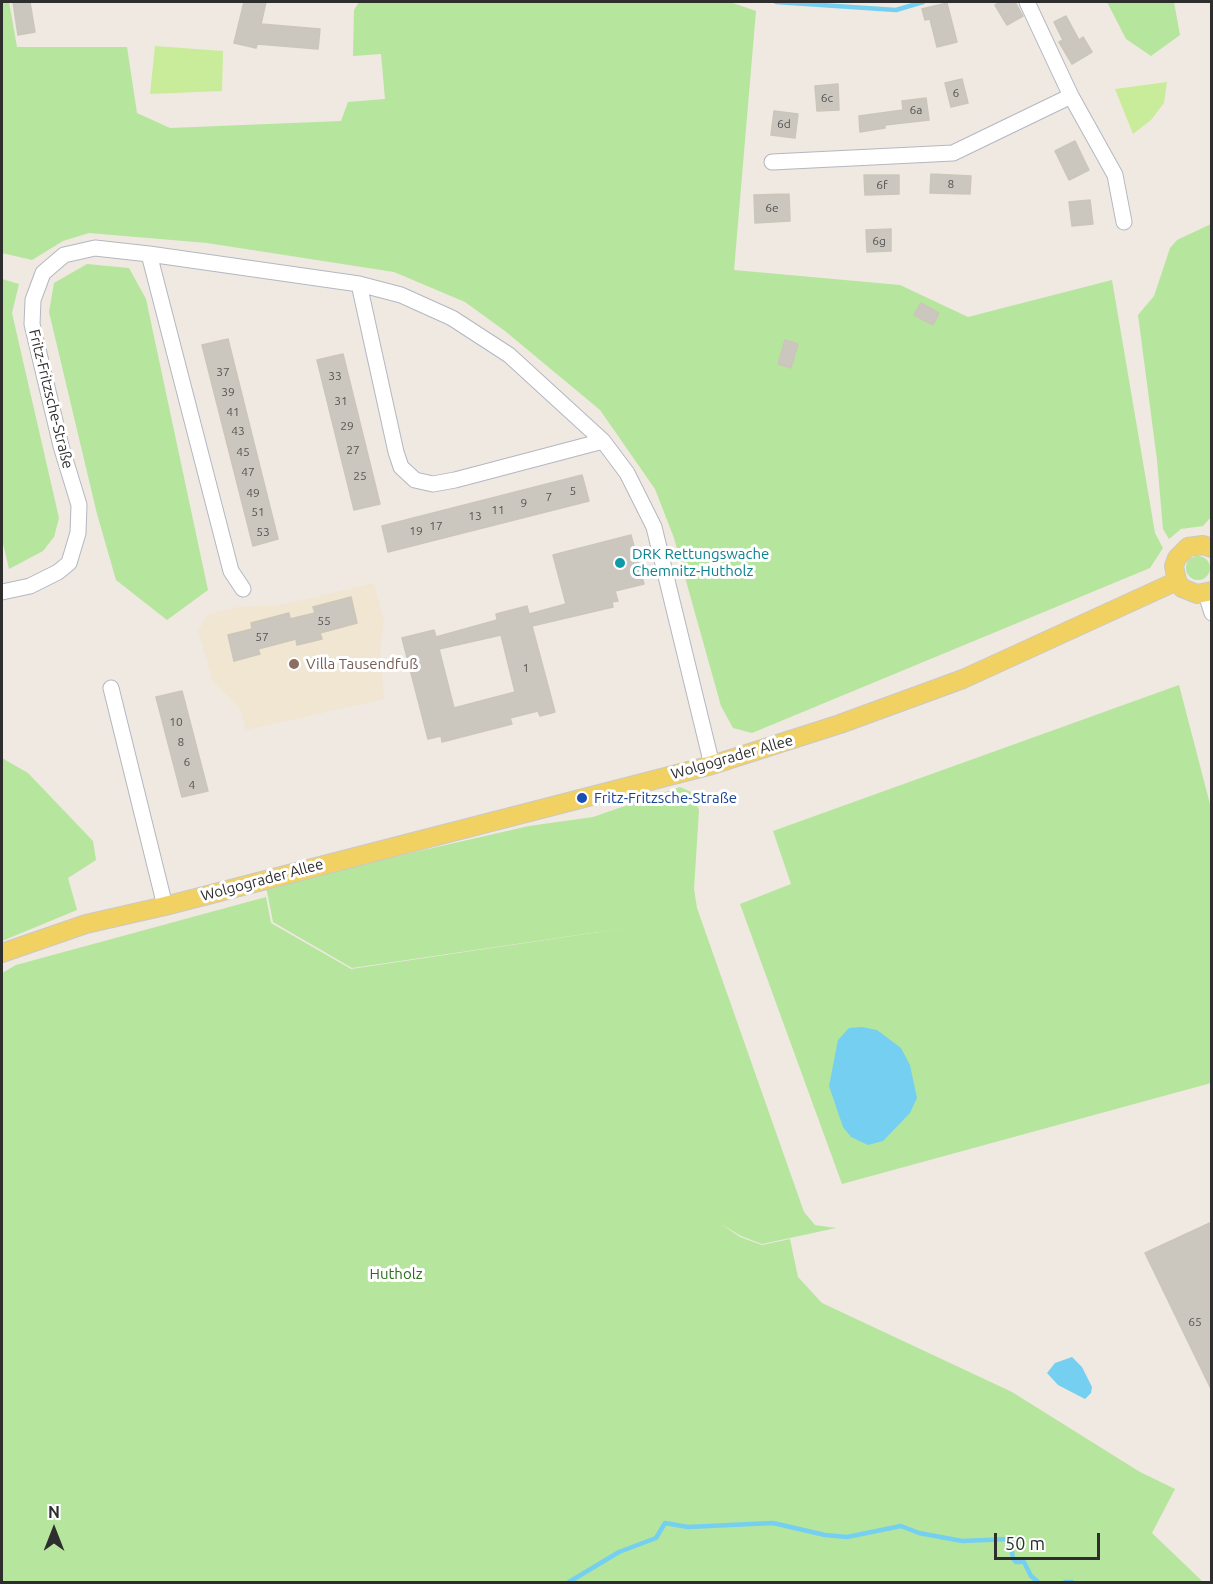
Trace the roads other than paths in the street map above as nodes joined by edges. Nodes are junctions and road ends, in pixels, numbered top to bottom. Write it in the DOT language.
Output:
graph roads {
  1 [pos="1027,2"];
  2 [pos="1071,96"];
  3 [pos="772,162"];
  4 [pos="1124,222"];
  5 [pos="149,254"];
  6 [pos="358,284"];
  7 [pos="603,441"];
  8 [pos="1212,548"];
  9 [pos="1177,581"];
  10 [pos="243,589"];
  11 [pos="2,592"];
  12 [pos="1209,592"];
  13 [pos="1212,613"];
  14 [pos="111,688"];
  15 [pos="712,765"];
  16 [pos="165,906"];
  17 [pos="2,953"];
  1 -- 2 [label="street"];
  2 -- 3 [label="street"];
  2 -- 4 [label="street"];
  5 -- 6 [label="street, Fritz-Fritzsche-Straße"];
  5 -- 10 [label="street"];
  5 -- 11 [label="street, Fritz-Fritzsche-Straße"];
  6 -- 7 [label="street, Fritz-Fritzsche-Straße"];
  6 -- 7 [label="street"];
  7 -- 15 [label="street, Fritz-Fritzsche-Straße"];
  8 -- 9 [label="main road"];
  9 -- 12 [label="main road"];
  9 -- 15 [label="main road, Wolgograder Allee"];
  12 -- 13 [label="street"];
  14 -- 16 [label="street"];
  15 -- 16 [label="main road, Wolgograder Allee"];
  16 -- 17 [label="main road, Wolgograder Allee"];
}
